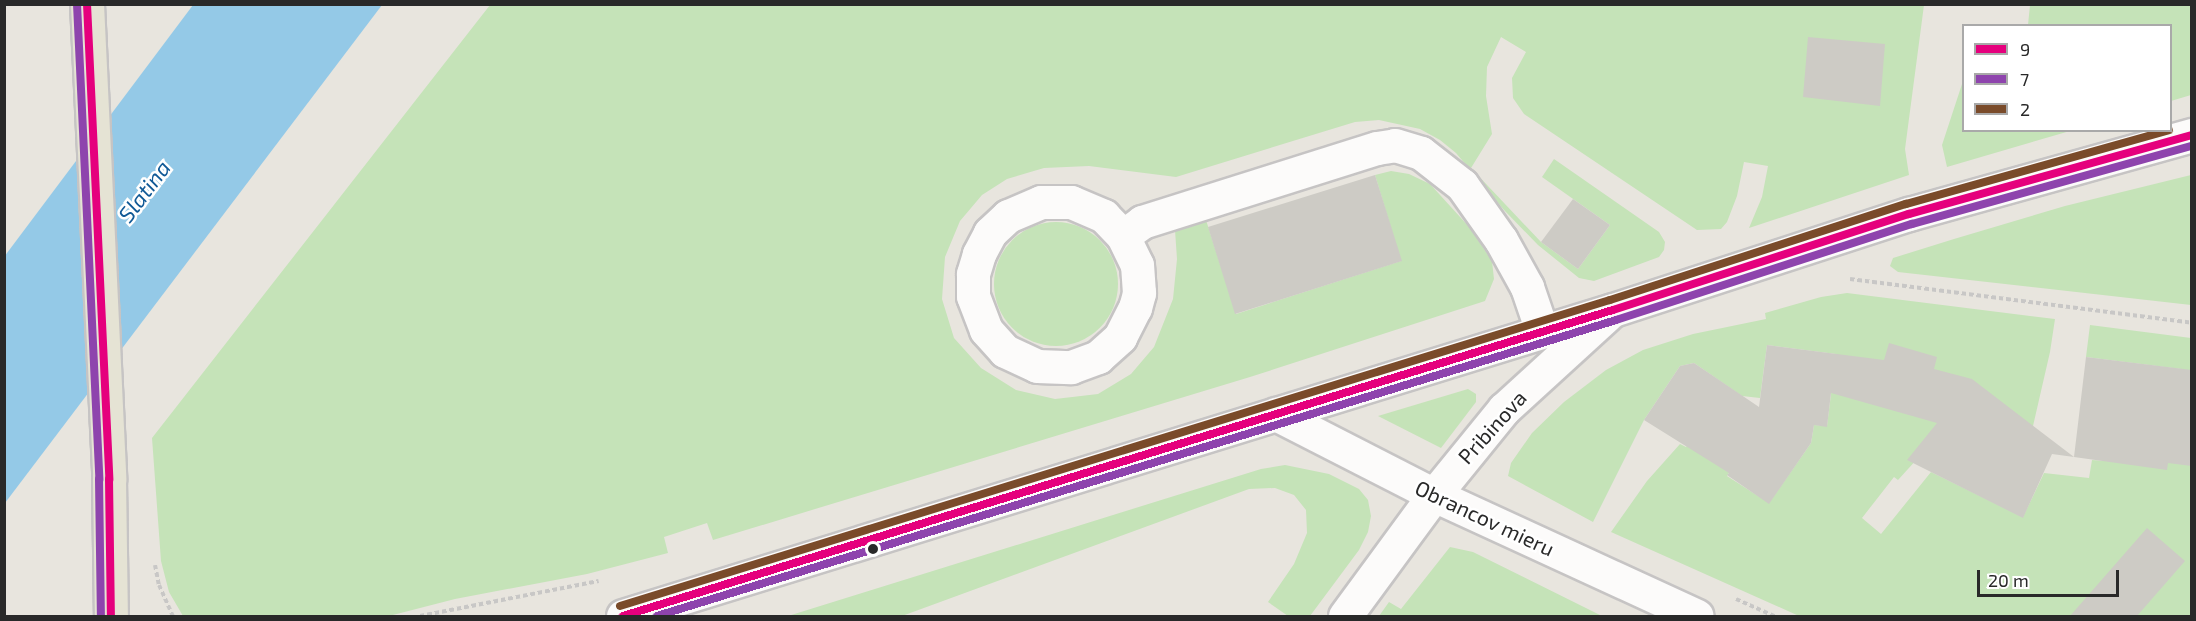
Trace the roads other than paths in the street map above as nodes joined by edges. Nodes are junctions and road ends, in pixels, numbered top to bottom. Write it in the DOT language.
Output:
graph roads {
  1 [pos="87,14"];
  2 [pos="2192,135"];
  3 [pos="1123,236"];
  4 [pos="1613,310"];
  5 [pos="1542,331"];
  6 [pos="1276,414"];
  7 [pos="1434,495"];
  8 [pos="111,616"];
  9 [pos="623,616"];
  10 [pos="1345,616"];
  11 [pos="1697,616"];
  1 -- 8 [label="main road"];
  2 -- 4 [label="street, Pribinova"];
  3 -- 3 [label="street"];
  3 -- 5 [label="street"];
  4 -- 5 [label="street, Pribinova"];
  4 -- 7 [label="street, Pribinova"];
  5 -- 6 [label="street, Pribinova"];
  6 -- 7 [label="street, Obrancov mieru"];
  6 -- 9 [label="street, Pribinova"];
  7 -- 10 [label="street, Pribinova"];
  7 -- 11 [label="street, Obrancov mieru"];
}
